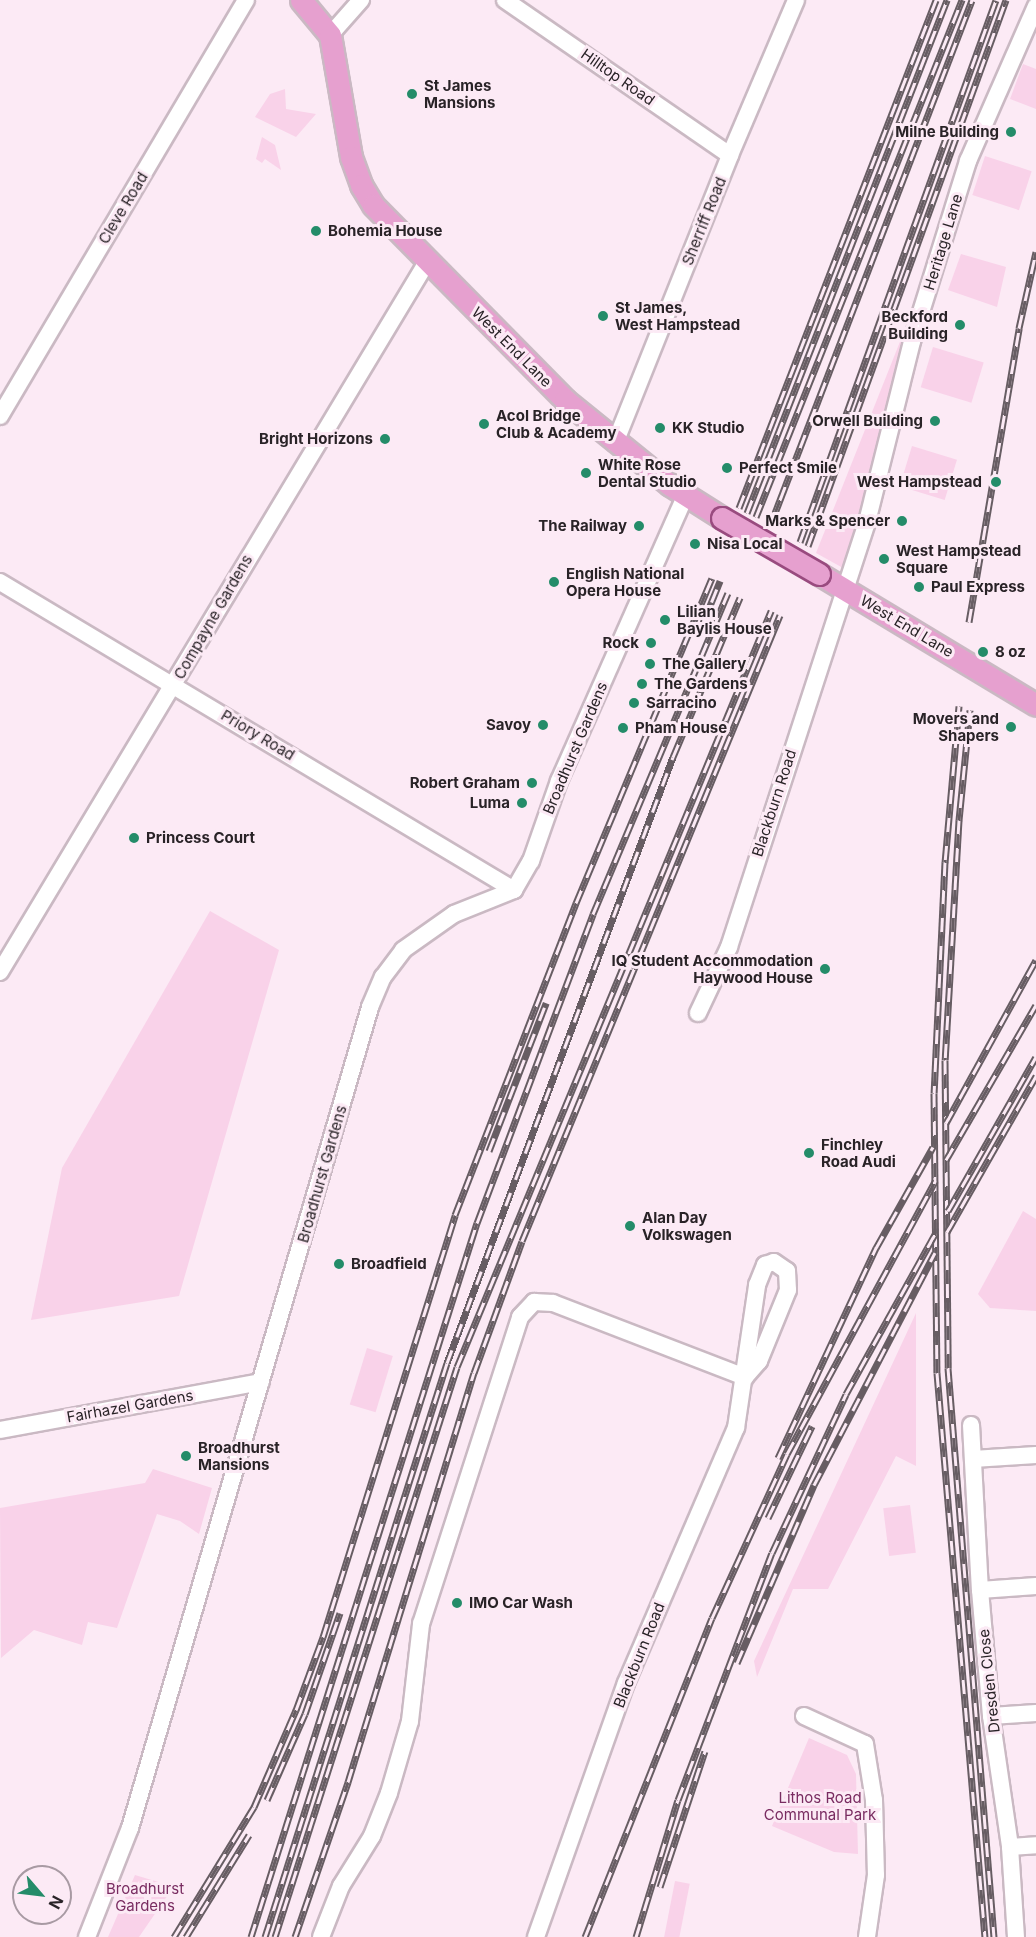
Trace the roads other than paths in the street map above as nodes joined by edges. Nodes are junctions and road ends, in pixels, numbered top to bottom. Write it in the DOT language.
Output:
graph roads {
  1 [pos="246,0"];
  2 [pos="301,0"];
  3 [pos="361,0"];
  4 [pos="506,0"];
  5 [pos="796,0"];
  6 [pos="1036,6"];
  7 [pos="330,35"];
  8 [pos="730,155"];
  9 [pos="427,262"];
  10 [pos="0,416"];
  11 [pos="615,443"];
  12 [pos="686,495"];
  13 [pos="0,582"];
  14 [pos="845,590"];
  15 [pos="174,684"];
  16 [pos="1036,705"];
  17 [pos="514,890"];
  18 [pos="0,972"];
  19 [pos="698,1013"];
  20 [pos="745,1377"];
  21 [pos="261,1382"];
  22 [pos="971,1425"];
  23 [pos="0,1430"];
  24 [pos="1036,1455"];
  25 [pos="973,1459"];
  26 [pos="1036,1586"];
  27 [pos="980,1590"];
  28 [pos="1036,1713"];
  29 [pos="804,1716"];
  30 [pos="991,1716"];
  31 [pos="1036,1845"];
  32 [pos="1010,1847"];
  33 [pos="87,1937"];
  34 [pos="321,1937"];
  35 [pos="536,1937"];
  36 [pos="867,1937"];
  37 [pos="1016,1937"];
  1 -- 10 [label="street, Cleve Road"];
  2 -- 7 [label="main road"];
  3 -- 7 [label="street"];
  4 -- 8 [label="street, Hilltop Road"];
  5 -- 8 [label="street, Sherriff Road"];
  6 -- 14 [label="street, Heritage Lane"];
  7 -- 9 [label="main road, West End Lane"];
  8 -- 11 [label="street, Sherriff Road"];
  9 -- 11 [label="main road, West End Lane"];
  9 -- 15 [label="street, Compayne Gardens"];
  11 -- 12 [label="main road, West End Lane"];
  12 -- 14 [label="main road, West End Lane, bridge"];
  12 -- 17 [label="street, Broadhurst Gardens"];
  13 -- 15 [label="street, Priory Road"];
  14 -- 16 [label="main road, West End Lane"];
  14 -- 19 [label="street, Blackburn Road"];
  15 -- 17 [label="street, Priory Road"];
  15 -- 18 [label="street, Compayne Gardens"];
  17 -- 21 [label="street, Broadhurst Gardens"];
  20 -- 20 [label="street, Blackburn Road"];
  20 -- 34 [label="street"];
  20 -- 35 [label="street, Blackburn Road"];
  21 -- 23 [label="street, Fairhazel Gardens"];
  21 -- 33 [label="street, Broadhurst Gardens"];
  22 -- 25 [label="street, Dresden Close"];
  24 -- 25 [label="street"];
  25 -- 27 [label="street, Dresden Close"];
  26 -- 27 [label="street"];
  27 -- 30 [label="street, Dresden Close"];
  28 -- 30 [label="street"];
  29 -- 36 [label="street"];
  30 -- 32 [label="street, Dresden Close"];
  31 -- 32 [label="street"];
  32 -- 37 [label="street, Dresden Close"];
}
